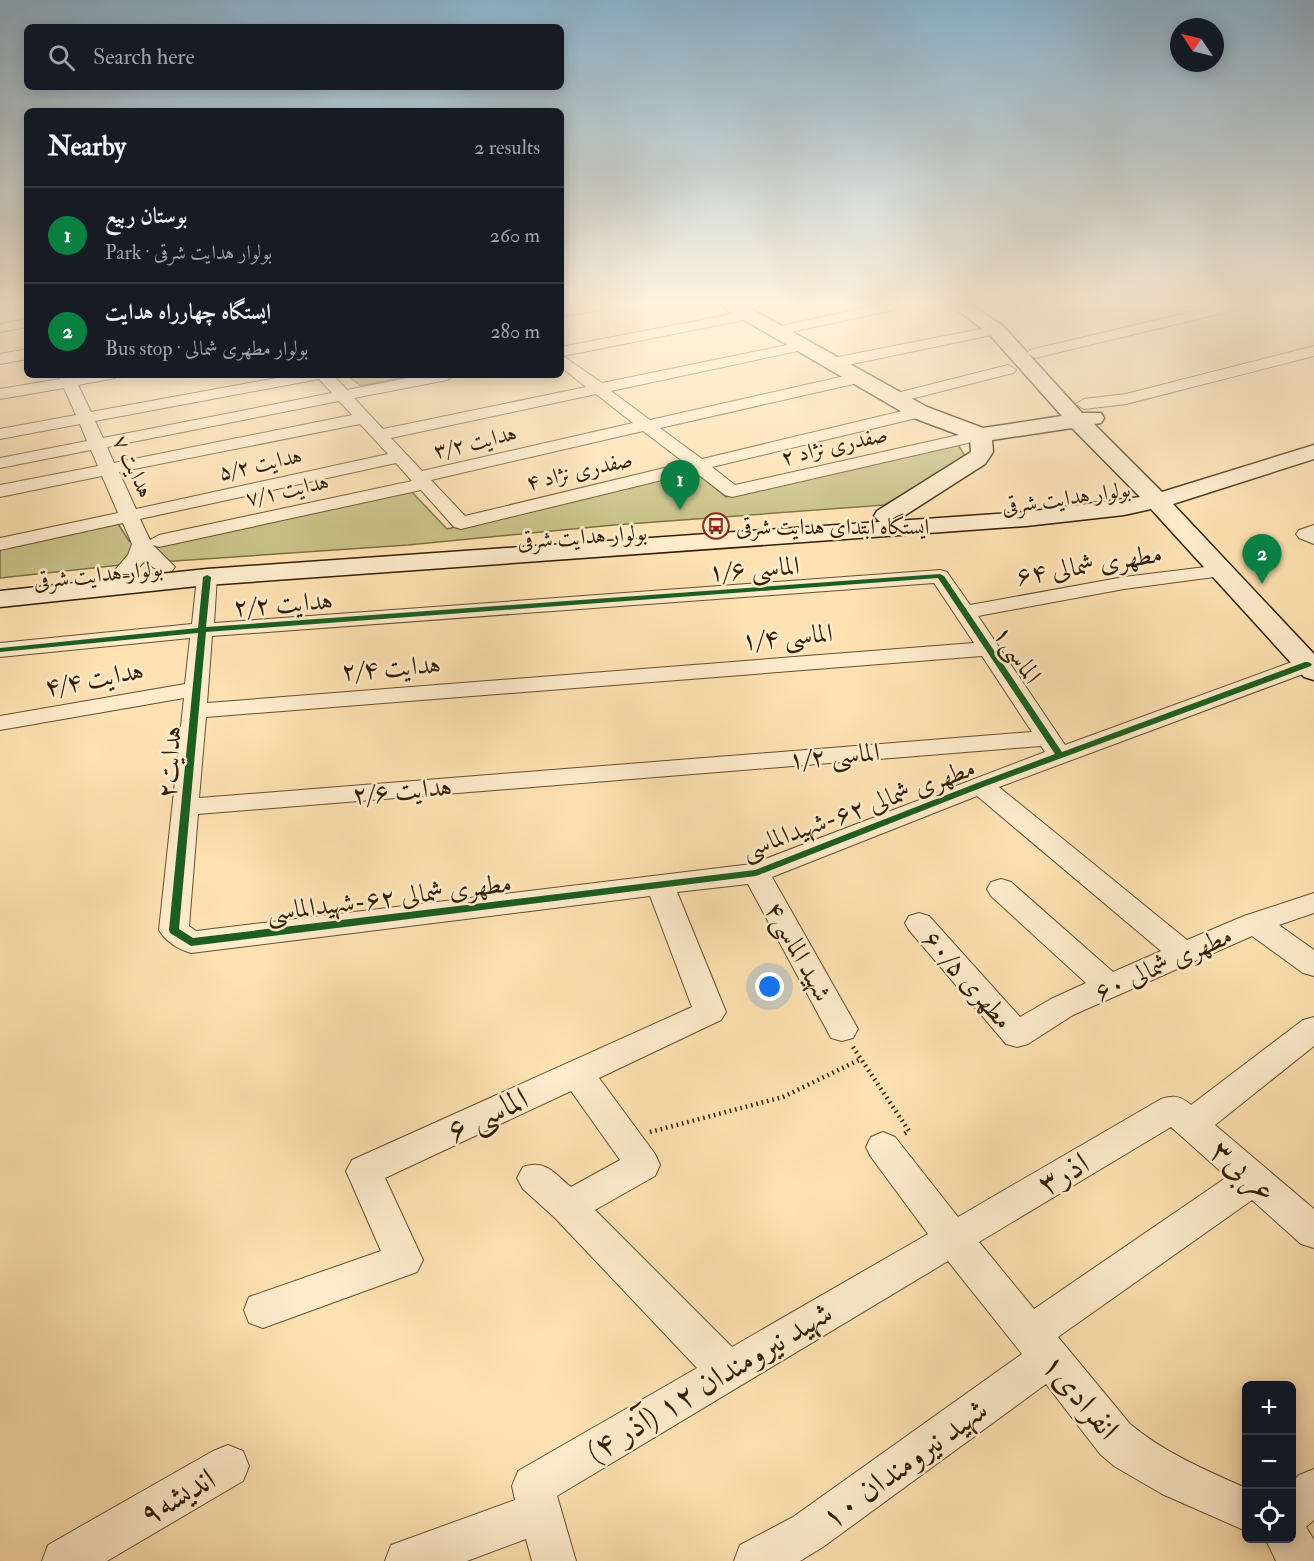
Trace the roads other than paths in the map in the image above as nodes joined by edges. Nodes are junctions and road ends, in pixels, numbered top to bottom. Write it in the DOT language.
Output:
graph roads {
  1 [pos="68,378"];
  2 [pos="64,379"];
  3 [pos="297,379"];
  4 [pos="327,379"];
  5 [pos="428,379"];
  6 [pos="586,379"];
  7 [pos="647,379"];
  8 [pos="854,379"];
  9 [pos="859,379"];
  10 [pos="974,379"];
  11 [pos="1048,379"];
  12 [pos="1057,379"];
  13 [pos="1205,379"];
  14 [pos="599,389"];
  15 [pos="0,394"];
  16 [pos="343,396"];
  17 [pos="895,399"];
  18 [pos="919,412"];
  19 [pos="1085,413"];
  20 [pos="86,418"];
  21 [pos="363,418"];
  22 [pos="647,426"];
  23 [pos="0,434"];
  24 [pos="380,435"];
  25 [pos="981,435"];
  26 [pos="1314,437"];
  27 [pos="98,444"];
  28 [pos="1314,452"];
  29 [pos="400,457"];
  30 [pos="0,463"];
  31 [pos="700,466"];
  32 [pos="109,468"];
  33 [pos="421,481"];
  34 [pos="1160,490"];
  35 [pos="0,491"];
  36 [pos="130,515"];
  37 [pos="886,516"];
  38 [pos="1314,531"];
  39 [pos="1314,538"];
  40 [pos="150,543"];
  41 [pos="0,544"];
  42 [pos="165,567"];
  43 [pos="125,570"];
  44 [pos="1222,571"];
  45 [pos="940,576"];
  46 [pos="207,577"];
  47 [pos="0,585"];
  48 [pos="0,599"];
  49 [pos="570,603"];
  50 [pos="964,612"];
  51 [pos="202,630"];
  52 [pos="1314,638"];
  53 [pos="989,649"];
  54 [pos="0,650"];
  55 [pos="1311,667"];
  56 [pos="590,680"];
  57 [pos="196,700"];
  58 [pos="0,723"];
  59 [pos="1054,747"];
  60 [pos="619,773"];
  61 [pos="980,785"];
  62 [pos="186,807"];
  63 [pos="756,873"];
  64 [pos="660,885"];
  65 [pos="1001,889"];
  66 [pos="1314,903"];
  67 [pos="919,923"];
  68 [pos="1254,923"];
  69 [pos="191,942"];
  70 [pos="1184,954"];
  71 [pos="1314,965"];
  72 [pos="1110,987"];
  73 [pos="842,1029"];
  74 [pos="1314,1029"];
  75 [pos="1017,1035"];
  76 [pos="576,1073"];
  77 [pos="1182,1117"];
  78 [pos="883,1147"];
  79 [pos="535,1178"];
  80 [pos="1253,1179"];
  81 [pos="568,1207"];
  82 [pos="1314,1232"];
  83 [pos="952,1237"];
  84 [pos="263,1310"];
  85 [pos="1039,1346"];
  86 [pos="727,1371"];
  87 [pos="228,1466"];
  88 [pos="1314,1490"];
  89 [pos="1296,1507"];
  90 [pos="1242,1508"];
  91 [pos="541,1512"];
  92 [pos="1290,1543"];
  93 [pos="63,1561"];
  94 [pos="407,1561"];
  95 [pos="554,1561"];
  96 [pos="756,1561"];
  97 [pos="1302,1561"];
  1 -- 20 [label="street, هدایت ۷"];
  2 -- 15 [label="street"];
  3 -- 20 [label="street"];
  4 -- 16 [label="street"];
  5 -- 16 [label="street"];
  6 -- 14 [label="street"];
  7 -- 14 [label="street"];
  8 -- 22 [label="street, هدایت ۳/۲"];
  9 -- 17 [label="main road"];
  10 -- 17 [label="street"];
  11 -- 19 [label="main road"];
  12 -- 19 [label="main road"];
  13 -- 19 [label="street"];
  14 -- 22 [label="street"];
  14 -- 24 [label="street"];
  16 -- 21 [label="street"];
  16 -- 27 [label="street"];
  17 -- 18 [label="main road"];
  18 -- 25 [label="main road"];
  18 -- 31 [label="street, صفدری نژاد ۴"];
  19 -- 25 [label="main road"];
  19 -- 34 [label="main road"];
  20 -- 23 [label="street"];
  20 -- 27 [label="street, هدایت ۷"];
  21 -- 24 [label="street"];
  21 -- 32 [label="street"];
  22 -- 31 [label="street"];
  22 -- 33 [label="street, هدایت ۳/۲"];
  24 -- 29 [label="street"];
  25 -- 31 [label="street, صفدری نژاد ۲"];
  25 -- 37 [label="main road"];
  26 -- 34 [label="main road"];
  27 -- 30 [label="street"];
  27 -- 32 [label="street, هدایت ۷"];
  28 -- 34 [label="main road"];
  29 -- 33 [label="street"];
  29 -- 36 [label="street, هدایت ۵/۲"];
  31 -- 33 [label="street, صفدری نژاد ۴"];
  32 -- 35 [label="street"];
  32 -- 36 [label="street, هدایت ۷"];
  33 -- 40 [label="street, هدایت ۷/۱"];
  34 -- 37 [label="main road, بولوار هدایت شرقی"];
  34 -- 44 [label="main road"];
  34 -- 46 [label="main road, بولوار هدایت شرقی"];
  34 -- 52 [label="main road"];
  36 -- 40 [label="street, هدایت ۷"];
  36 -- 41 [label="street, هدایت ۵/۲"];
  37 -- 42 [label="main road, بولوار هدایت شرقی"];
  38 -- 39 [label="street"];
  40 -- 42 [label="street, هدایت ۷"];
  40 -- 43 [label="street"];
  42 -- 43 [label="main road, بولوار هدایت شرقی"];
  43 -- 47 [label="main road, بولوار هدایت شرقی"];
  44 -- 50 [label="street, مطهری شمالی ۶۴"];
  44 -- 55 [label="main road"];
  45 -- 49 [label="street, الماسی ۱/۶"];
  45 -- 50 [label="street, الماسی۱"];
  46 -- 48 [label="main road, بولوار هدایت شرقی"];
  46 -- 51 [label="street, هدایت۲"];
  49 -- 51 [label="street, هدایت ۲/۲"];
  50 -- 53 [label="street, الماسی۱"];
  51 -- 54 [label="street, هدایت ۲/۲"];
  51 -- 57 [label="street, هدایت۲"];
  53 -- 56 [label="street, الماسی ۱/۴"];
  53 -- 59 [label="street, الماسی۱"];
  55 -- 59 [label="street, مطهری شمالی ۶۲-شهیدالماسی"];
  56 -- 57 [label="street, هدایت ۲/۴"];
  57 -- 58 [label="street, هدایت ۴/۴"];
  57 -- 62 [label="street, هدایت۲"];
  59 -- 60 [label="street, الماسی ۱/۲"];
  59 -- 61 [label="street, مطهری شمالی ۶۲-شهیدالماسی"];
  60 -- 62 [label="street, هدایت ۲/۶"];
  61 -- 63 [label="street, مطهری شمالی ۶۲-شهیدالماسی"];
  61 -- 70 [label="street"];
  62 -- 69 [label="street, هدایت۲"];
  63 -- 64 [label="street, مطهری شمالی ۶۲-شهیدالماسی"];
  63 -- 73 [label="street, شهید الماسی۴"];
  64 -- 69 [label="street, مطهری شمالی ۶۲-شهیدالماسی"];
  64 -- 76 [label="street, الماسی ۶"];
  65 -- 72 [label="street"];
  66 -- 68 [label="street, مطهری شمالی ۶۰"];
  67 -- 75 [label="street, مطهری ۶۰/۵"];
  68 -- 70 [label="street, مطهری شمالی ۶۰"];
  68 -- 71 [label="street"];
  70 -- 72 [label="street, مطهری شمالی ۶۰"];
  72 -- 75 [label="street, مطهری شمالی ۶۰"];
  74 -- 77 [label="street, اذر۳"];
  76 -- 81 [label="street"];
  76 -- 84 [label="street, الماسی ۶"];
  77 -- 80 [label="street, عربی۳"];
  77 -- 83 [label="street, اذر۳"];
  78 -- 83 [label="street"];
  79 -- 81 [label="street"];
  80 -- 82 [label="street, عربی۳"];
  80 -- 85 [label="street, شهید نیرومندان ۱۰"];
  81 -- 86 [label="street"];
  83 -- 85 [label="street, انفرادی۱"];
  83 -- 86 [label="street, شهید نیرومندان ۱۲ (آذر ۴)"];
  85 -- 90 [label="street, انفرادی۱"];
  85 -- 96 [label="street, شهید نیرومندان ۱۰"];
  86 -- 91 [label="street, شهید نیرومندان ۱۲ (آذر ۴)"];
  87 -- 93 [label="street, اندیشه۹"];
  88 -- 89 [label="street"];
  91 -- 94 [label="street"];
  91 -- 95 [label="street, شهید نیرومندان ۱۲ (آذر ۴)"];
  92 -- 97 [label="street"];
}
